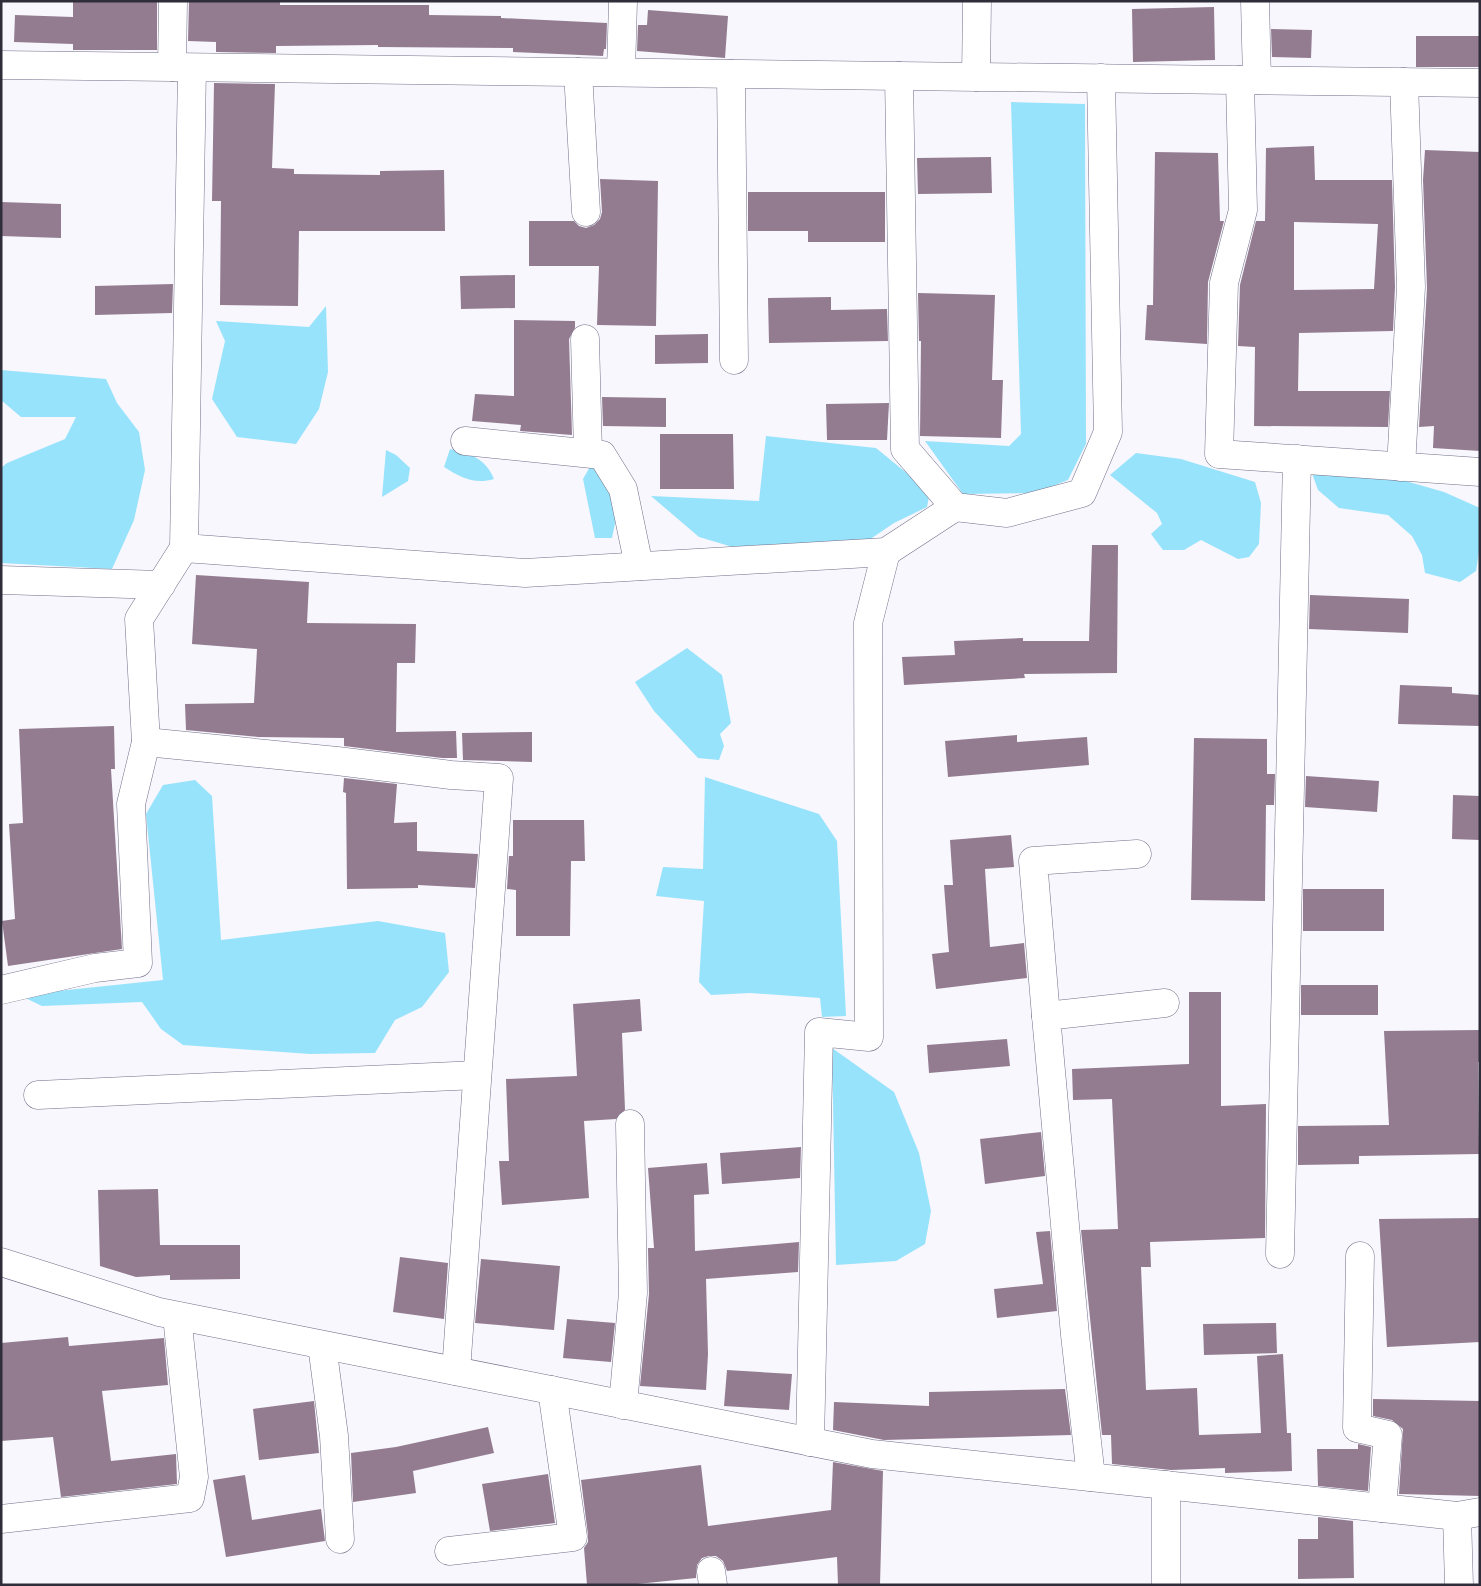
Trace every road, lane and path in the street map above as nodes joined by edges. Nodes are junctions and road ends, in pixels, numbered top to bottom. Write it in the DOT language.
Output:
graph roads {
  1 [pos="173,1"];
  2 [pos="624,1"];
  3 [pos="977,1"];
  4 [pos="1255,1"];
  5 [pos="1,65"];
  6 [pos="182,67"];
  7 [pos="578,72"];
  8 [pos="621,72"];
  9 [pos="731,74"];
  10 [pos="899,76"];
  11 [pos="976,77"];
  12 [pos="1101,78"];
  13 [pos="1248,80"];
  14 [pos="1404,82"];
  15 [pos="1480,83"];
  16 [pos="586,212"];
  17 [pos="585,340"];
  18 [pos="734,360"];
  19 [pos="465,441"];
  20 [pos="588,453"];
  21 [pos="1297,459"];
  22 [pos="1401,467"];
  23 [pos="1480,472"];
  24 [pos="955,507"];
  25 [pos="184,548"];
  26 [pos="886,552"];
  27 [pos="639,566"];
  28 [pos="1,580"];
  29 [pos="161,585"];
  30 [pos="146,742"];
  31 [pos="1137,854"];
  32 [pos="1,990"];
  33 [pos="1165,1003"];
  34 [pos="1046,1016"];
  35 [pos="477,1075"];
  36 [pos="38,1095"];
  37 [pos="630,1124"];
  38 [pos="1280,1254"];
  39 [pos="1360,1256"];
  40 [pos="1,1262"];
  41 [pos="177,1316"];
  42 [pos="322,1345"];
  43 [pos="456,1371"];
  44 [pos="552,1390"];
  45 [pos="623,1405"];
  46 [pos="810,1442"];
  47 [pos="1091,1477"];
  48 [pos="1166,1485"];
  49 [pos="1382,1508"];
  50 [pos="1468,1514"];
  51 [pos="1,1519"];
  52 [pos="340,1539"];
  53 [pos="449,1552"];
  54 [pos="1166,1585"];
  55 [pos="1459,1585"];
  1 -- 6 [label="street"];
  2 -- 8 [label="street"];
  3 -- 11 [label="street"];
  4 -- 13 [label="street"];
  5 -- 6 [label="street"];
  6 -- 7 [label="street"];
  6 -- 25 [label="street"];
  7 -- 8 [label="street"];
  7 -- 16 [label="street"];
  8 -- 9 [label="street"];
  9 -- 10 [label="street"];
  9 -- 18 [label="street"];
  10 -- 11 [label="street"];
  10 -- 24 [label="street"];
  11 -- 12 [label="street"];
  12 -- 13 [label="street"];
  12 -- 24 [label="street"];
  13 -- 14 [label="street"];
  13 -- 21 [label="street"];
  14 -- 15 [label="street"];
  14 -- 22 [label="street"];
  17 -- 20 [label="street"];
  19 -- 20 [label="street"];
  20 -- 27 [label="street"];
  21 -- 22 [label="street"];
  21 -- 38 [label="street"];
  22 -- 23 [label="street"];
  24 -- 26 [label="street"];
  25 -- 27 [label="street"];
  25 -- 29 [label="street"];
  26 -- 27 [label="street"];
  26 -- 46 [label="street"];
  28 -- 29 [label="street"];
  29 -- 30 [label="street"];
  30 -- 32 [label="street"];
  30 -- 35 [label="street"];
  31 -- 34 [label="street"];
  33 -- 34 [label="street"];
  34 -- 47 [label="street"];
  35 -- 36 [label="street"];
  35 -- 43 [label="street"];
  37 -- 45 [label="street"];
  39 -- 49 [label="street"];
  40 -- 41 [label="street"];
  41 -- 42 [label="street"];
  41 -- 51 [label="street"];
  42 -- 43 [label="street"];
  42 -- 52 [label="street"];
  43 -- 44 [label="street"];
  44 -- 45 [label="street"];
  44 -- 53 [label="street"];
  45 -- 46 [label="street"];
  46 -- 47 [label="street"];
  47 -- 48 [label="street"];
  48 -- 49 [label="street"];
  48 -- 54 [label="street"];
  49 -- 50 [label="street"];
  50 -- 55 [label="street"];
}
